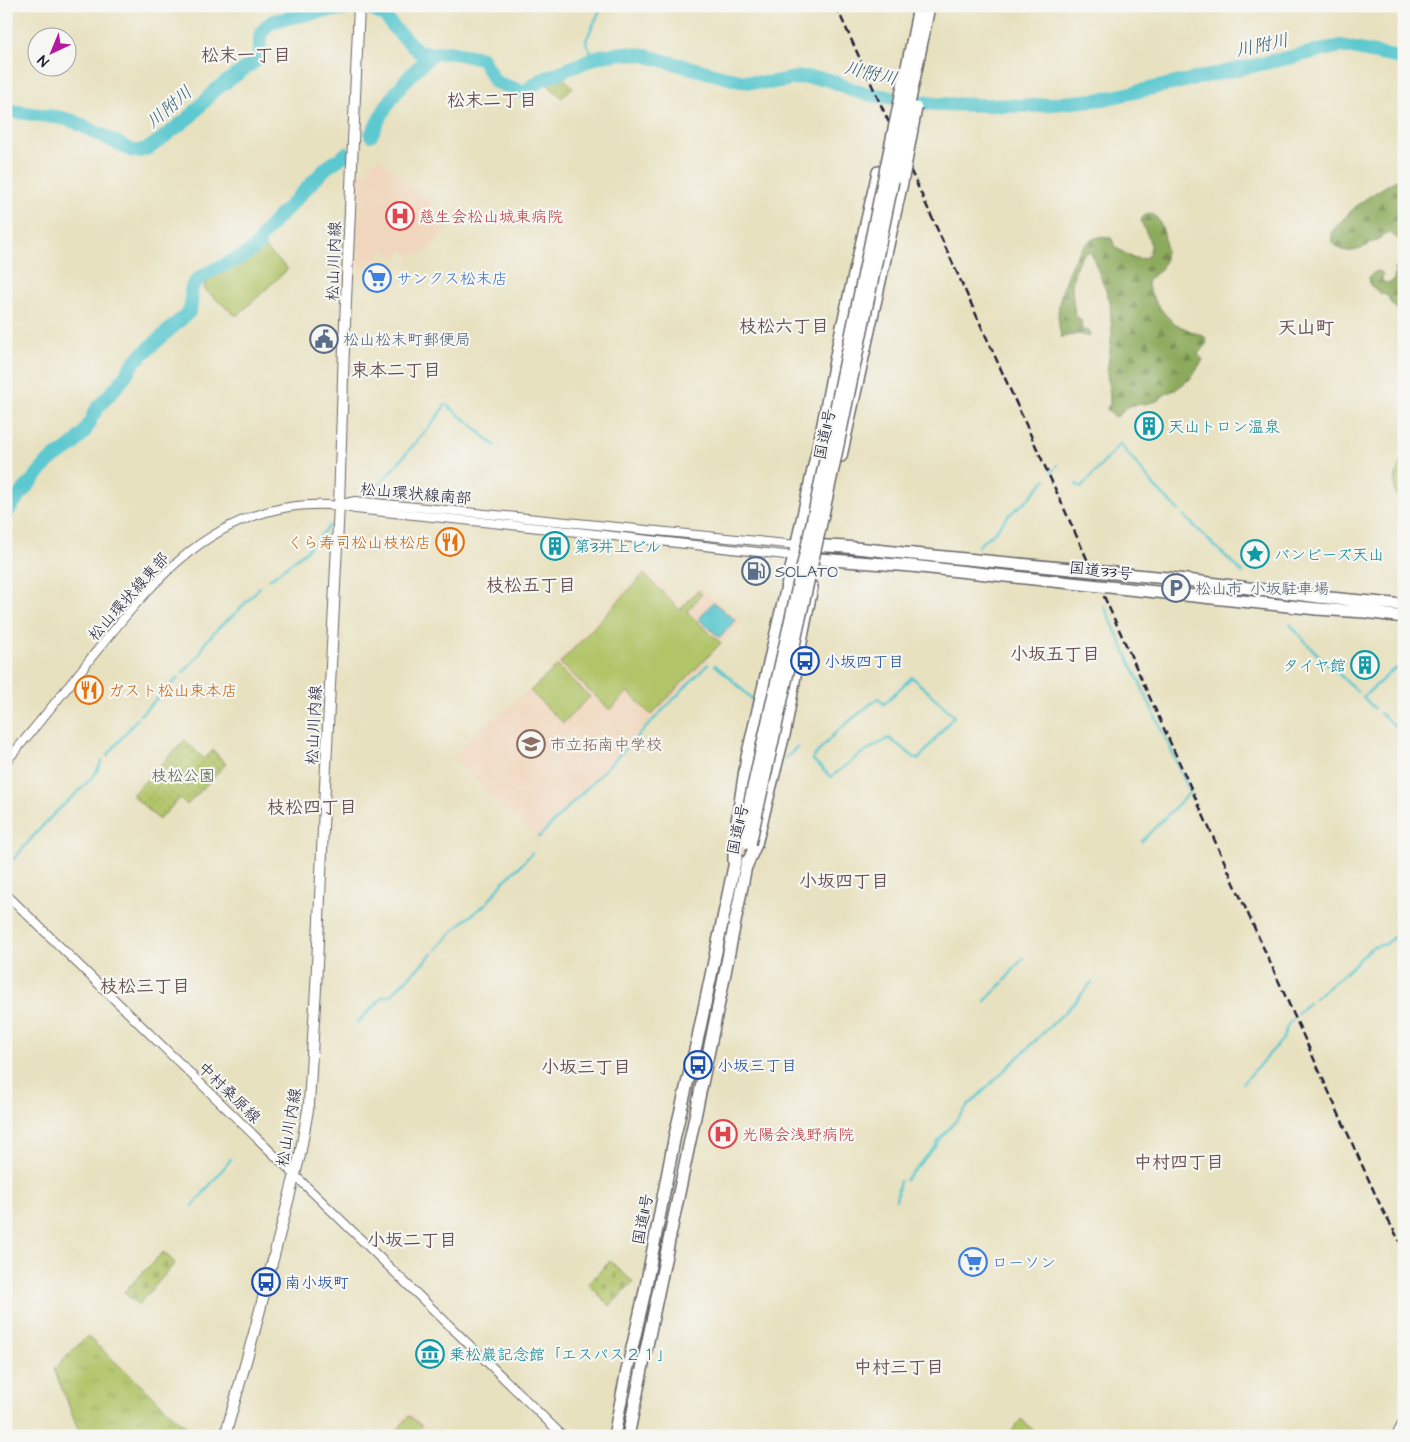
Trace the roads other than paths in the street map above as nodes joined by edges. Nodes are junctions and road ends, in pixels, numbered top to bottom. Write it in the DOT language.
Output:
graph roads {
  1 [pos="919,6"];
  2 [pos="929,6"];
  3 [pos="359,10"];
  4 [pos="918,35"];
  5 [pos="339,505"];
  6 [pos="820,545"];
  7 [pos="795,550"];
  8 [pos="818,559"];
  9 [pos="1404,605"];
  10 [pos="1404,617"];
  11 [pos="6,762"];
  12 [pos="746,842"];
  13 [pos="734,862"];
  14 [pos="746,867"];
  15 [pos="6,894"];
  16 [pos="295,1174"];
  17 [pos="1404,1420"];
  18 [pos="225,1436"];
  19 [pos="564,1436"];
  20 [pos="614,1436"];
  21 [pos="628,1436"];
  22 [pos="1396,1436"];
  1 -- 4 [label="highway, 国道11号"];
  2 -- 4 [label="highway, 国道11号"];
  3 -- 5 [label="main road, 松山川内線"];
  4 -- 6 [label="highway, 国道11号, bridge"];
  4 -- 7 [label="highway, 国道11号, bridge"];
  4 -- 12 [label="highway, 国道11号, bridge"];
  5 -- 7 [label="street, 松山環状線南部"];
  5 -- 11 [label="street, 松山環状線東部"];
  5 -- 16 [label="main road, 松山川内線"];
  6 -- 7 [label="highway, 国道33号"];
  6 -- 8 [label="highway, 国道11号"];
  6 -- 9 [label="highway, 国道33号, bridge"];
  7 -- 8 [label="highway, 国道33号"];
  7 -- 13 [label="highway, 国道11号"];
  8 -- 10 [label="highway, 国道33号, bridge"];
  8 -- 14 [label="highway, 国道11号"];
  12 -- 13 [label="highway, 国道11号"];
  12 -- 14 [label="highway, 国道11号"];
  13 -- 20 [label="highway, 国道11号"];
  14 -- 21 [label="highway, 国道11号"];
  15 -- 16 [label="street, 中村桑原線"];
  16 -- 18 [label="main road, 松山川内線"];
  16 -- 19 [label="street, 中村桑原線"];
  17 -- 22 [label="street"];
}
